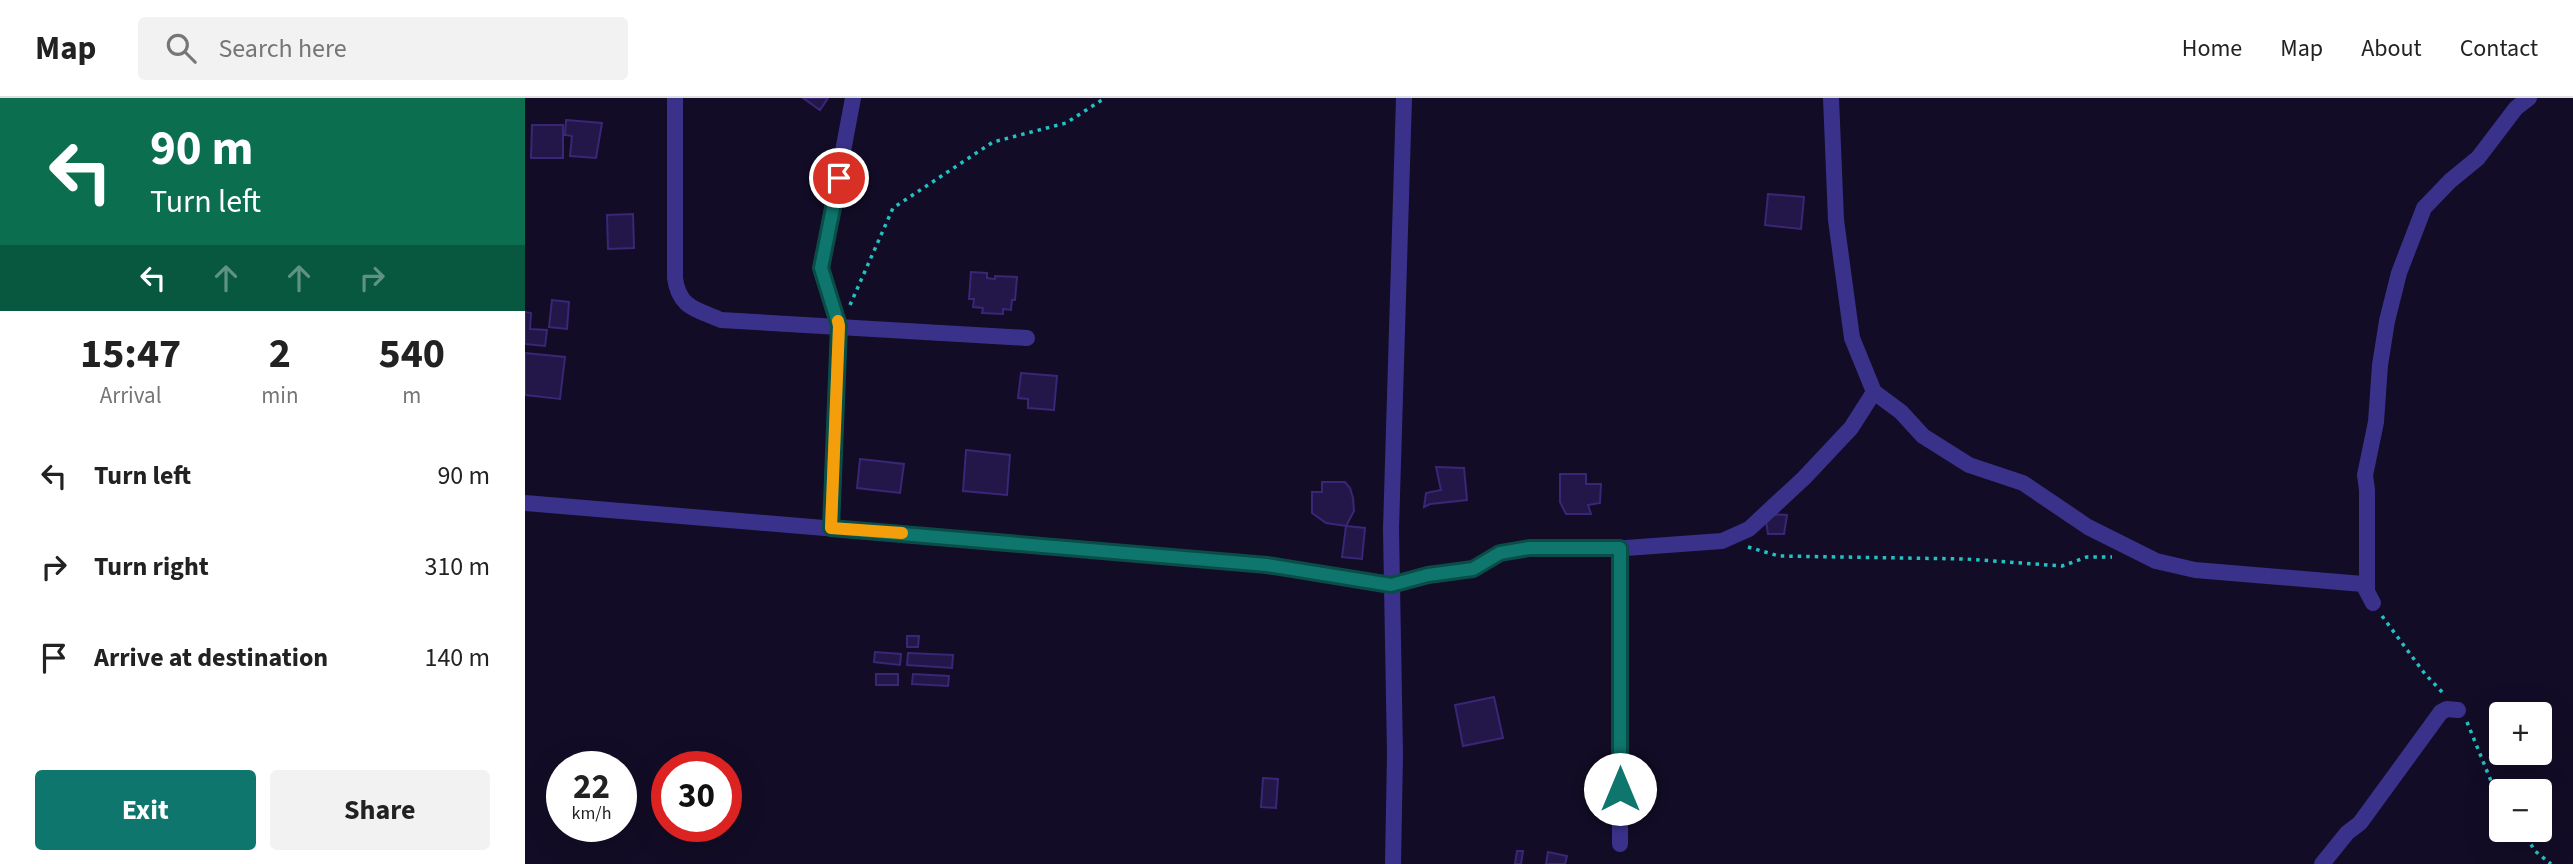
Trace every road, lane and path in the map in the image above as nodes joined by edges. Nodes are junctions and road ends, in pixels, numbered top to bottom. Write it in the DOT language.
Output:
graph roads {
  1 [pos="675,98"];
  2 [pos="853,98"];
  3 [pos="1105,98"];
  4 [pos="1404,98"];
  5 [pos="1831,98"];
  6 [pos="2529,98"];
  7 [pos="839,326"];
  8 [pos="1027,338"];
  9 [pos="1874,391"];
  10 [pos="525,503"];
  11 [pos="831,528"];
  12 [pos="1722,541"];
  13 [pos="1620,548"];
  14 [pos="2114,557"];
  15 [pos="1391,585"];
  16 [pos="2370,596"];
  17 [pos="2458,710"];
  18 [pos="2490,779"];
  19 [pos="2529,842"];
  20 [pos="1620,844"];
  21 [pos="1393,864"];
  22 [pos="2322,864"];
  23 [pos="2551,864"];
  1 -- 7 [label="street"];
  2 -- 7 [label="street"];
  3 -- 7 [label="path"];
  4 -- 15 [label="street"];
  5 -- 9 [label="street"];
  6 -- 16 [label="street"];
  7 -- 8 [label="street"];
  7 -- 11 [label="street"];
  9 -- 12 [label="street"];
  9 -- 16 [label="street"];
  10 -- 11 [label="street"];
  11 -- 15 [label="street"];
  12 -- 13 [label="street"];
  12 -- 14 [label="path"];
  13 -- 15 [label="street"];
  13 -- 20 [label="street"];
  15 -- 21 [label="street"];
  16 -- 17 [label="path"];
  17 -- 18 [label="path"];
  17 -- 22 [label="street"];
  19 -- 23 [label="path"];
}
